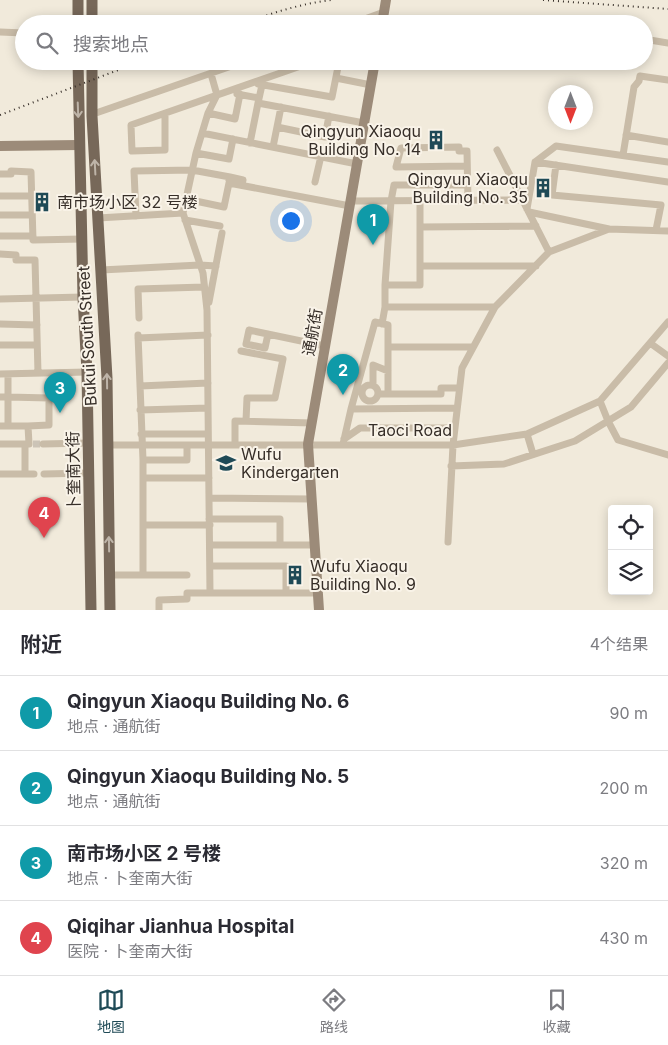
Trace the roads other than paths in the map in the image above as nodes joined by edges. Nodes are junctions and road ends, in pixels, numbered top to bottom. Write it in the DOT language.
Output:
graph roads {
  1 [pos="78,0"];
  2 [pos="92,0"];
  3 [pos="386,0"];
  4 [pos="384,12"];
  5 [pos="78,15"];
  6 [pos="92,15"];
  7 [pos="376,15"];
  8 [pos="384,15"];
  9 [pos="0,32"];
  10 [pos="15,33"];
  11 [pos="653,40"];
  12 [pos="668,43"];
  13 [pos="78,70"];
  14 [pos="92,70"];
  15 [pos="222,70"];
  16 [pos="289,70"];
  17 [pos="338,70"];
  18 [pos="374,70"];
  19 [pos="211,74"];
  20 [pos="336,78"];
  21 [pos="668,80"];
  22 [pos="252,83"];
  23 [pos="262,85"];
  24 [pos="371,85"];
  25 [pos="226,92"];
  26 [pos="240,94"];
  27 [pos="217,95"];
  28 [pos="259,100"];
  29 [pos="281,107"];
  30 [pos="96,113"];
  31 [pos="208,113"];
  32 [pos="164,114"];
  33 [pos="330,116"];
  34 [pos="364,123"];
  35 [pos="277,127"];
  36 [pos="202,133"];
  37 [pos="626,135"];
  38 [pos="233,139"];
  39 [pos="250,142"];
  40 [pos="668,142"];
  41 [pos="80,145"];
  42 [pos="0,146"];
  43 [pos="273,147"];
  44 [pos="498,150"];
  45 [pos="196,153"];
  46 [pos="623,155"];
  47 [pos="320,156"];
  48 [pos="535,162"];
  49 [pos="668,162"];
  50 [pos="357,164"];
  51 [pos="556,165"];
  52 [pos="467,166"];
  53 [pos="192,170"];
  54 [pos="0,174"];
  55 [pos="229,180"];
  56 [pos="315,182"];
  57 [pos="668,182"];
  58 [pos="468,185"];
  59 [pos="0,196"];
  60 [pos="32,196"];
  61 [pos="186,199"];
  62 [pos="523,200"];
  63 [pos="391,201"];
  64 [pos="420,201"];
  65 [pos="468,201"];
  66 [pos="350,204"];
  67 [pos="528,211"];
  68 [pos="0,215"];
  69 [pos="32,215"];
  70 [pos="136,216"];
  71 [pos="184,217"];
  72 [pos="98,218"];
  73 [pos="536,226"];
  74 [pos="420,227"];
  75 [pos="609,229"];
  76 [pos="656,230"];
  77 [pos="668,231"];
  78 [pos="0,236"];
  79 [pos="33,236"];
  80 [pos="82,238"];
  81 [pos="549,252"];
  82 [pos="0,254"];
  83 [pos="200,265"];
  84 [pos="216,266"];
  85 [pos="420,266"];
  86 [pos="536,266"];
  87 [pos="101,270"];
  88 [pos="385,285"];
  89 [pos="204,287"];
  90 [pos="84,297"];
  91 [pos="0,298"];
  92 [pos="36,298"];
  93 [pos="384,307"];
  94 [pos="495,307"];
  95 [pos="207,310"];
  96 [pos="139,318"];
  97 [pos="668,322"];
  98 [pos="0,324"];
  99 [pos="37,324"];
  100 [pos="382,324"];
  101 [pos="268,334"];
  102 [pos="208,335"];
  103 [pos="650,343"];
  104 [pos="0,345"];
  105 [pos="37,345"];
  106 [pos="325,346"];
  107 [pos="388,347"];
  108 [pos="473,347"];
  109 [pos="241,351"];
  110 [pos="668,356"];
  111 [pos="668,363"];
  112 [pos="388,371"];
  113 [pos="87,372"];
  114 [pos="38,373"];
  115 [pos="4,374"];
  116 [pos="208,383"];
  117 [pos="373,385"];
  118 [pos="140,386"];
  119 [pos="459,388"];
  120 [pos="362,394"];
  121 [pos="379,394"];
  122 [pos="388,394"];
  123 [pos="0,397"];
  124 [pos="8,397"];
  125 [pos="600,402"];
  126 [pos="208,408"];
  127 [pos="457,408"];
  128 [pos="354,409"];
  129 [pos="140,410"];
  130 [pos="246,421"];
  131 [pos="608,421"];
  132 [pos="312,423"];
  133 [pos="0,426"];
  134 [pos="8,426"];
  135 [pos="28,426"];
  136 [pos="454,428"];
  137 [pos="141,434"];
  138 [pos="208,434"];
  139 [pos="527,434"];
  140 [pos="344,442"];
  141 [pos="88,443"];
  142 [pos="0,444"];
  143 [pos="29,444"];
  144 [pos="43,444"];
  145 [pos="308,444"];
  146 [pos="108,445"];
  147 [pos="143,445"];
  148 [pos="187,445"];
  149 [pos="208,445"];
  150 [pos="235,445"];
  151 [pos="452,445"];
  152 [pos="534,454"];
  153 [pos="668,455"];
  154 [pos="143,460"];
  155 [pos="451,466"];
  156 [pos="89,473"];
  157 [pos="0,474"];
  158 [pos="25,474"];
  159 [pos="34,474"];
  160 [pos="44,474"];
  161 [pos="143,478"];
  162 [pos="209,478"];
  163 [pos="209,498"];
  164 [pos="312,499"];
  165 [pos="209,522"];
  166 [pos="143,525"];
  167 [pos="448,542"];
  168 [pos="210,545"];
  169 [pos="280,545"];
  170 [pos="315,545"];
  171 [pos="210,566"];
  172 [pos="109,575"];
  173 [pos="143,575"];
  174 [pos="187,575"];
  175 [pos="286,593"];
  176 [pos="318,593"];
  177 [pos="210,594"];
  178 [pos="92,610"];
  179 [pos="110,610"];
  180 [pos="159,610"];
  181 [pos="320,610"];
  1 -- 5 [label="main road"];
  2 -- 6 [label="main road"];
  3 -- 4 [label="main road"];
  4 -- 7 [label="street"];
  4 -- 8 [label="main road"];
  9 -- 10 [label="street"];
  11 -- 12 [label="street"];
  13 -- 41 [label="main road, 卜奎南大街, one-way"];
  72 -- 14 [label="main road, Bukui South Street, one-way"];
  15 -- 19 [label="street"];
  16 -- 22 [label="street"];
  17 -- 20 [label="street"];
  18 -- 24 [label="main road, 通航街"];
  19 -- 27 [label="street"];
  19 -- 30 [label="street"];
  20 -- 23 [label="street"];
  20 -- 24 [label="street"];
  21 -- 37 [label="street"];
  22 -- 23 [label="street"];
  22 -- 25 [label="street"];
  23 -- 28 [label="street"];
  24 -- 34 [label="main road, 通航街"];
  25 -- 26 [label="street"];
  25 -- 27 [label="street"];
  26 -- 28 [label="street"];
  26 -- 31 [label="street"];
  27 -- 31 [label="street"];
  27 -- 32 [label="street"];
  28 -- 29 [label="street"];
  28 -- 39 [label="street"];
  29 -- 33 [label="street"];
  29 -- 35 [label="street"];
  31 -- 36 [label="street"];
  32 -- 32 [label="street"];
  33 -- 34 [label="street"];
  33 -- 35 [label="street"];
  34 -- 50 [label="main road, 通航街"];
  35 -- 43 [label="street"];
  36 -- 38 [label="street"];
  36 -- 45 [label="street"];
  37 -- 40 [label="street"];
  37 -- 46 [label="street"];
  38 -- 39 [label="street"];
  38 -- 45 [label="street"];
  39 -- 43 [label="street"];
  41 -- 42 [label="main road"];
  41 -- 80 [label="main road, 卜奎南大街"];
  43 -- 47 [label="street"];
  44 -- 62 [label="street"];
  45 -- 53 [label="street"];
  46 -- 48 [label="street"];
  46 -- 49 [label="street"];
  47 -- 50 [label="street"];
  47 -- 56 [label="street"];
  48 -- 51 [label="street"];
  48 -- 67 [label="street"];
  50 -- 66 [label="main road, 通航街"];
  51 -- 57 [label="street"];
  51 -- 76 [label="street"];
  52 -- 52 [label="street"];
  52 -- 58 [label="street"];
  53 -- 55 [label="street"];
  53 -- 61 [label="street"];
  53 -- 70 [label="street"];
  54 -- 60 [label="street"];
  55 -- 61 [label="street"];
  55 -- 66 [label="street"];
  58 -- 63 [label="street"];
  58 -- 65 [label="street"];
  59 -- 60 [label="street"];
  60 -- 69 [label="street"];
  61 -- 71 [label="street"];
  62 -- 65 [label="street"];
  62 -- 67 [label="street"];
  63 -- 64 [label="street"];
  63 -- 66 [label="street"];
  63 -- 88 [label="street"];
  64 -- 65 [label="street"];
  64 -- 74 [label="street"];
  66 -- 106 [label="main road, 通航街"];
  67 -- 73 [label="street"];
  67 -- 75 [label="street"];
  68 -- 69 [label="street"];
  69 -- 79 [label="street"];
  70 -- 71 [label="street"];
  70 -- 72 [label="street"];
  71 -- 83 [label="street"];
  71 -- 84 [label="street"];
  72 -- 87 [label="main road, Bukui South Street"];
  73 -- 74 [label="street"];
  73 -- 81 [label="street"];
  74 -- 85 [label="street"];
  75 -- 76 [label="street"];
  75 -- 81 [label="street"];
  76 -- 77 [label="street"];
  78 -- 79 [label="street"];
  79 -- 80 [label="street"];
  80 -- 90 [label="main road, 卜奎南大街"];
  81 -- 86 [label="street"];
  82 -- 92 [label="street"];
  83 -- 84 [label="street"];
  83 -- 87 [label="street"];
  83 -- 89 [label="street"];
  84 -- 95 [label="street"];
  85 -- 86 [label="street"];
  85 -- 88 [label="street"];
  86 -- 94 [label="street"];
  146 -- 87 [label="main road, Bukui South Street, one-way"];
  88 -- 93 [label="street"];
  89 -- 95 [label="street"];
  89 -- 96 [label="street"];
  90 -- 92 [label="street"];
  90 -- 113 [label="main road, 卜奎南大街"];
  91 -- 92 [label="street"];
  92 -- 99 [label="street"];
  93 -- 94 [label="street"];
  93 -- 100 [label="street"];
  94 -- 108 [label="street"];
  95 -- 102 [label="street"];
  97 -- 103 [label="street, Taoci Road"];
  98 -- 99 [label="street"];
  99 -- 105 [label="street"];
  100 -- 107 [label="street"];
  100 -- 128 [label="street"];
  101 -- 106 [label="street"];
  102 -- 116 [label="street"];
  102 -- 118 [label="street"];
  103 -- 110 [label="street"];
  103 -- 125 [label="street, Taoci Road"];
  104 -- 105 [label="street"];
  105 -- 114 [label="street"];
  106 -- 132 [label="main road, 通航街"];
  107 -- 108 [label="street"];
  107 -- 112 [label="street"];
  108 -- 119 [label="street"];
  109 -- 130 [label="street"];
  111 -- 131 [label="street"];
  112 -- 117 [label="street"];
  112 -- 122 [label="street"];
  113 -- 114 [label="street"];
  113 -- 141 [label="main road, 卜奎南大街"];
  114 -- 115 [label="street"];
  115 -- 124 [label="street"];
  116 -- 118 [label="street"];
  116 -- 126 [label="street"];
  117 -- 120 [label="street"];
  117 -- 121 [label="street"];
  118 -- 129 [label="street"];
  119 -- 122 [label="street"];
  119 -- 127 [label="street"];
  120 -- 121 [label="street"];
  120 -- 128 [label="street"];
  121 -- 122 [label="street"];
  123 -- 124 [label="street"];
  124 -- 134 [label="street"];
  124 -- 135 [label="street"];
  125 -- 131 [label="street"];
  125 -- 139 [label="street, Taoci Road"];
  126 -- 129 [label="street"];
  126 -- 138 [label="street"];
  127 -- 128 [label="street"];
  127 -- 136 [label="street"];
  128 -- 140 [label="street"];
  129 -- 137 [label="street"];
  130 -- 132 [label="street"];
  130 -- 150 [label="street"];
  131 -- 152 [label="street"];
  131 -- 153 [label="street"];
  132 -- 145 [label="main road, 通航街"];
  133 -- 134 [label="street"];
  134 -- 135 [label="street"];
  135 -- 143 [label="street"];
  136 -- 140 [label="street"];
  136 -- 151 [label="street"];
  137 -- 138 [label="street"];
  137 -- 147 [label="street"];
  138 -- 149 [label="street"];
  139 -- 151 [label="street, Taoci Road"];
  139 -- 152 [label="street"];
  140 -- 145 [label="street, Taoci Road"];
  140 -- 151 [label="street, Taoci Road"];
  141 -- 144 [label="street"];
  141 -- 156 [label="main road, 卜奎南大街"];
  142 -- 143 [label="street"];
  143 -- 158 [label="street"];
  145 -- 150 [label="street, Taoci Road"];
  145 -- 164 [label="main road, 通航街"];
  146 -- 147 [label="street, Taoci Road"];
  172 -- 146 [label="main road, Bukui South Street, one-way"];
  147 -- 148 [label="street, Taoci Road"];
  147 -- 154 [label="street"];
  148 -- 149 [label="street, Taoci Road"];
  148 -- 154 [label="street"];
  149 -- 150 [label="street, Taoci Road"];
  149 -- 162 [label="street"];
  151 -- 155 [label="street"];
  152 -- 155 [label="street"];
  154 -- 161 [label="street"];
  155 -- 167 [label="street"];
  156 -- 160 [label="street"];
  156 -- 178 [label="main road, 卜奎南大街"];
  157 -- 158 [label="street"];
  158 -- 159 [label="street"];
  161 -- 162 [label="street"];
  161 -- 166 [label="street"];
  162 -- 163 [label="street"];
  163 -- 164 [label="street"];
  163 -- 165 [label="street"];
  164 -- 170 [label="main road, 通航街"];
  165 -- 166 [label="street"];
  165 -- 168 [label="street"];
  165 -- 169 [label="street"];
  166 -- 173 [label="street"];
  168 -- 169 [label="street"];
  168 -- 171 [label="street"];
  169 -- 170 [label="street"];
  170 -- 176 [label="main road, 通航街"];
  171 -- 175 [label="street"];
  171 -- 177 [label="street"];
  172 -- 173 [label="street"];
  172 -- 179 [label="main road, Bukui South Street"];
  173 -- 174 [label="street"];
  175 -- 176 [label="street"];
  175 -- 177 [label="street"];
  176 -- 181 [label="main road, 通航街"];
  177 -- 180 [label="street"];
}
